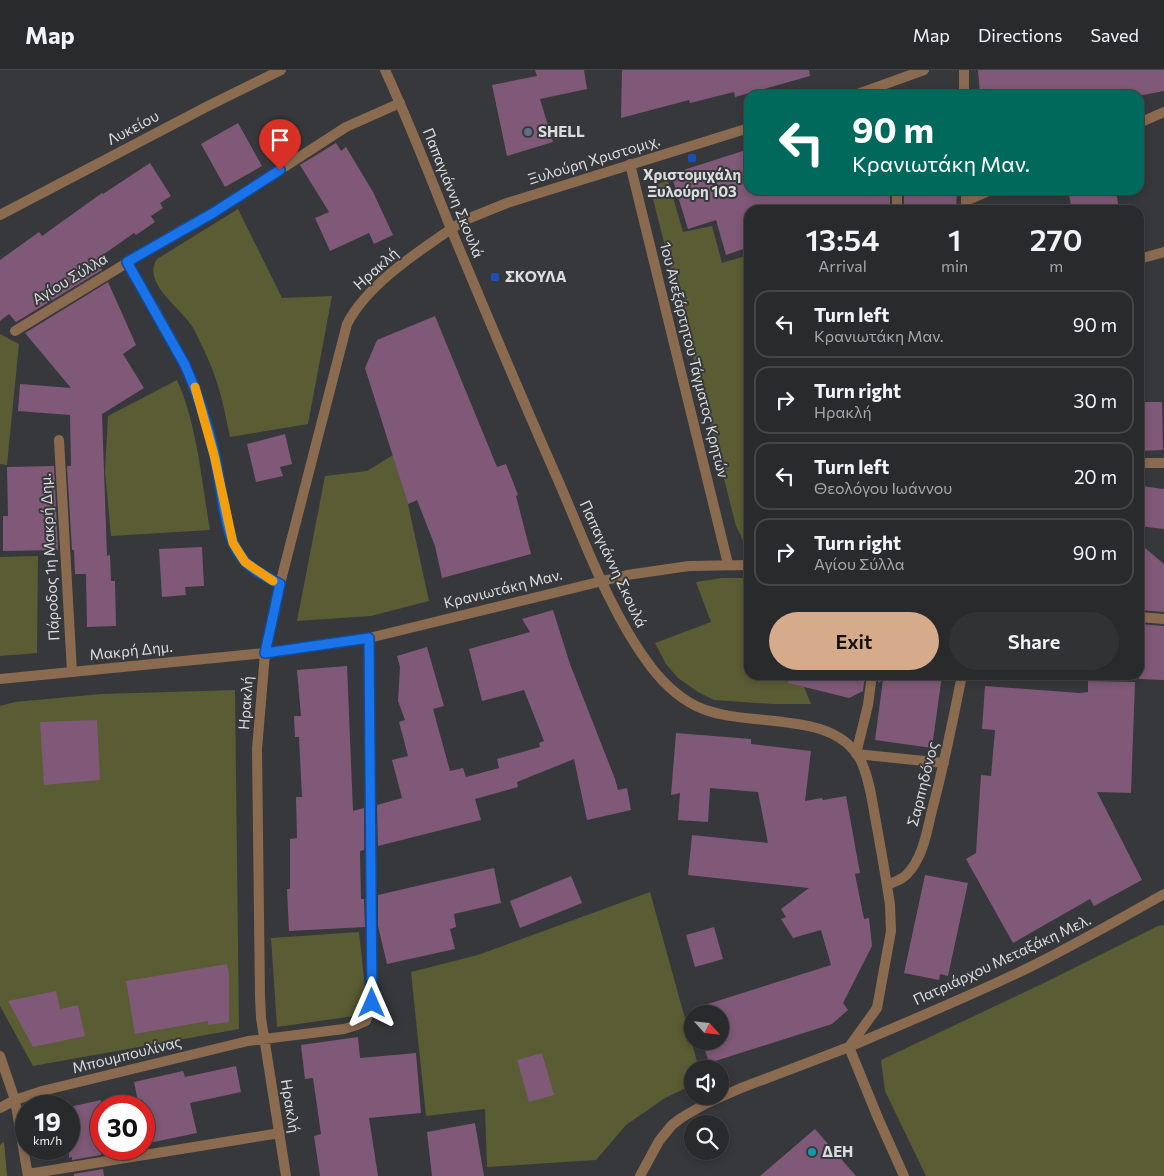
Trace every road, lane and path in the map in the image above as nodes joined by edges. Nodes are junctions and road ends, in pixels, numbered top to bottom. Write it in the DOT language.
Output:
graph roads {
  1 [pos="281,70"];
  2 [pos="385,70"];
  3 [pos="924,70"];
  4 [pos="964,70"];
  5 [pos="869,90"];
  6 [pos="964,90"];
  7 [pos="400,103"];
  8 [pos="1164,112"];
  9 [pos="1144,121"];
  10 [pos="744,130"];
  11 [pos="630,164"];
  12 [pos="983,195"];
  13 [pos="968,205"];
  14 [pos="0,215"];
  15 [pos="451,229"];
  16 [pos="1164,252"];
  17 [pos="1144,258"];
  18 [pos="127,262"];
  19 [pos="15,331"];
  20 [pos="58,440"];
  21 [pos="1144,463"];
  22 [pos="1164,463"];
  23 [pos="728,564"];
  24 [pos="744,565"];
  25 [pos="602,580"];
  26 [pos="280,584"];
  27 [pos="1144,617"];
  28 [pos="1164,618"];
  29 [pos="369,638"];
  30 [pos="265,653"];
  31 [pos="72,672"];
  32 [pos="0,679"];
  33 [pos="871,680"];
  34 [pos="961,680"];
  35 [pos="856,754"];
  36 [pos="944,763"];
  37 [pos="887,885"];
  38 [pos="1164,894"];
  39 [pos="264,1038"];
  40 [pos="848,1046"];
  41 [pos="0,1056"];
  42 [pos="30,1095"];
  43 [pos="15,1100"];
  44 [pos="0,1108"];
  45 [pos="280,1133"];
  46 [pos="25,1160"];
  47 [pos="28,1175"];
  48 [pos="286,1176"];
  49 [pos="640,1176"];
  50 [pos="904,1176"];
  1 -- 14 [label="street, Λυκείου"];
  2 -- 7 [label="street, Παπαγιάννη Σκουλά"];
  3 -- 5 [label="street"];
  4 -- 6 [label="street"];
  7 -- 15 [label="street, Παπαγιάννη Σκουλά"];
  7 -- 18 [label="street, Αγίου Σύλλα"];
  8 -- 9 [label="street"];
  10 -- 11 [label="street, Ξυλούρη Χριστομιχ."];
  11 -- 15 [label="street, Ξυλούρη Χριστομιχ."];
  11 -- 23 [label="street, 1ου Ανεξάρτητου Τάγματος Κρητών"];
  12 -- 13 [label="street"];
  15 -- 25 [label="street, Παπαγιάννη Σκουλά"];
  15 -- 26 [label="street, Ηρακλή"];
  16 -- 17 [label="street"];
  18 -- 19 [label="street, Αγίου Σύλλα"];
  18 -- 26 [label="street"];
  20 -- 31 [label="street, Πάροδος 1η Μακρή Δημ."];
  21 -- 22 [label="street"];
  23 -- 24 [label="street, Κρανιωτάκη Μαν."];
  23 -- 25 [label="street, Κρανιωτάκη Μαν."];
  25 -- 29 [label="street, Κρανιωτάκη Μαν."];
  25 -- 35 [label="street, Παπαγιάννη Σκουλά"];
  26 -- 30 [label="street, Ηρακλή"];
  27 -- 28 [label="street"];
  29 -- 30 [label="street, Κρανιωτάκη Μαν."];
  29 -- 39 [label="street, Μπουμπουλίνας"];
  30 -- 31 [label="street, Μακρή Δημ."];
  30 -- 39 [label="street, Ηρακλή"];
  31 -- 32 [label="street, Μακρή Δημ."];
  33 -- 35 [label="street"];
  34 -- 36 [label="street, Σαρπηδόνος"];
  35 -- 36 [label="street"];
  35 -- 37 [label="street, Παπαγιάννη Σκουλά"];
  36 -- 37 [label="street, Σαρπηδόνος"];
  37 -- 40 [label="street, Παπαγιάννη Σκουλά"];
  38 -- 40 [label="street, Πατριάρχου Μεταξάκη Μελ."];
  39 -- 42 [label="street, Μπουμπουλίνας"];
  39 -- 45 [label="street, Ηρακλή"];
  40 -- 49 [label="street, Παπαγιάννη Σκουλά"];
  40 -- 50 [label="street"];
  41 -- 43 [label="street"];
  43 -- 44 [label="street, Μπουμπουλίνας"];
  45 -- 47 [label="street"];
  45 -- 48 [label="street, Ηρακλή"];
  46 -- 47 [label="street"];
}
